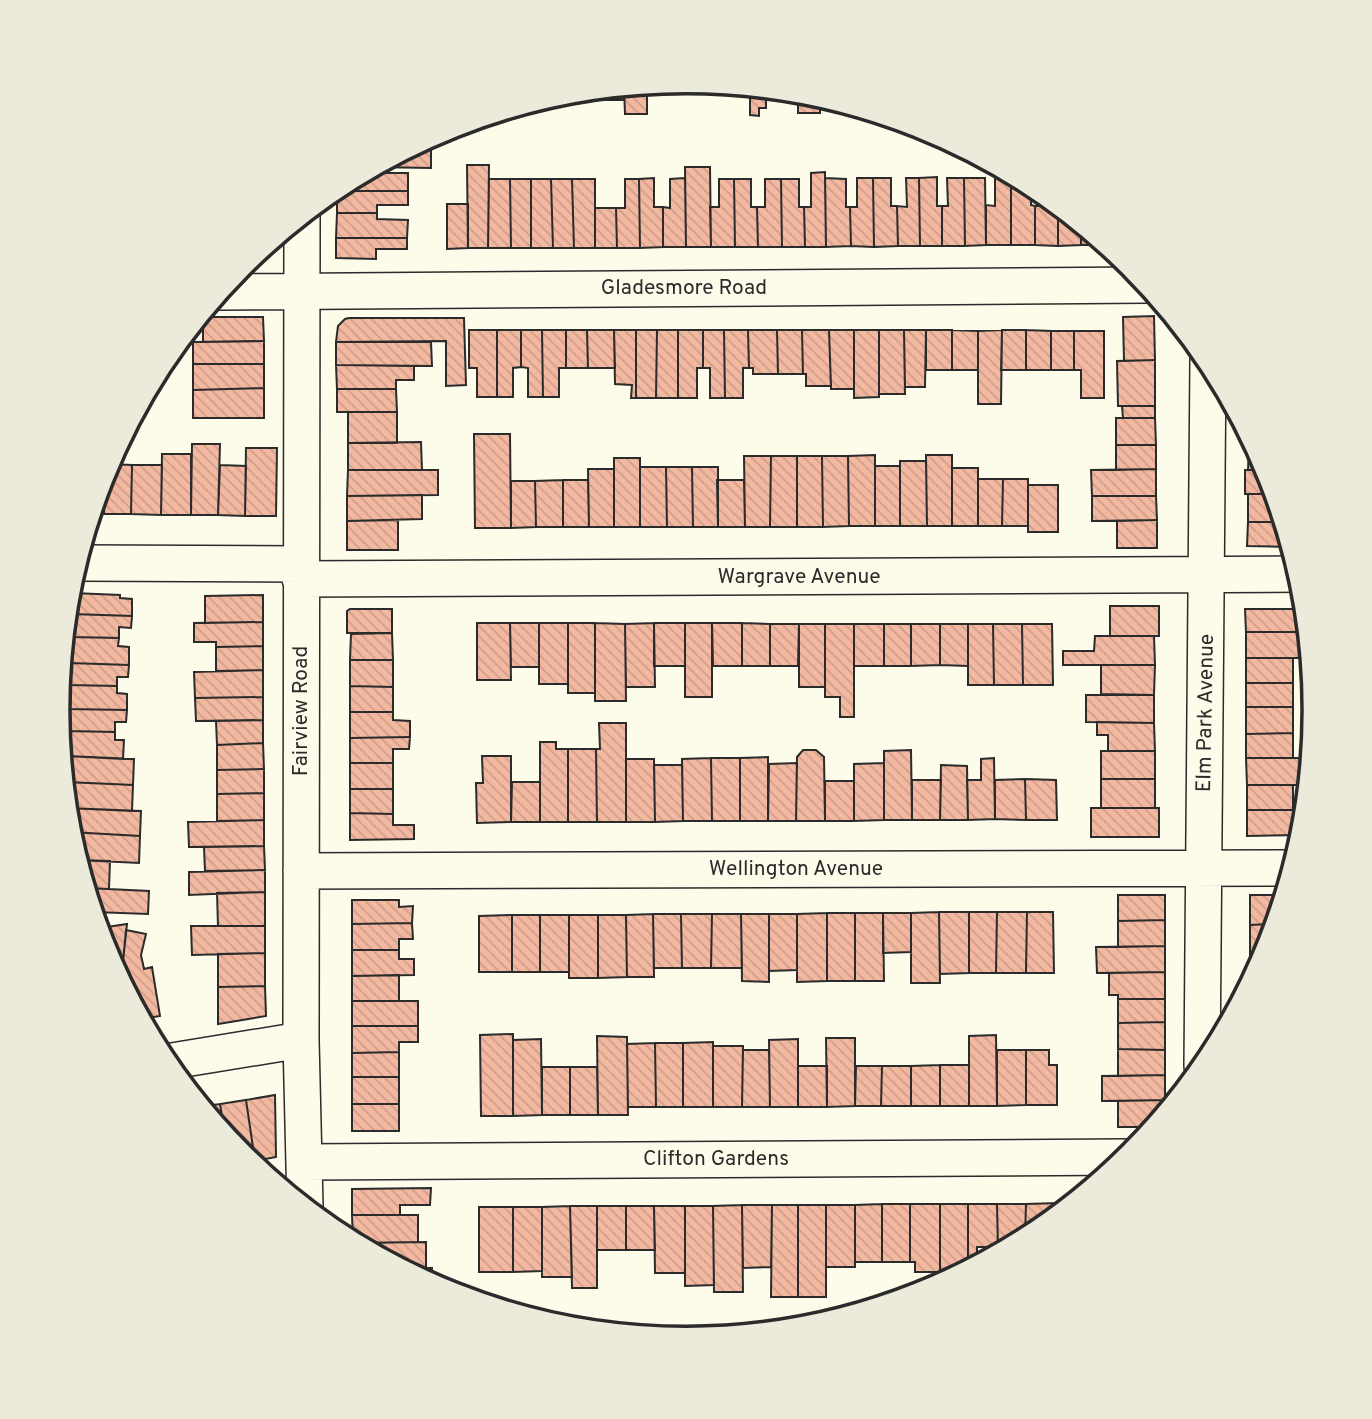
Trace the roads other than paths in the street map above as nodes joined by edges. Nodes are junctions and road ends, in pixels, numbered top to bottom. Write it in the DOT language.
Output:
graph roads {
  1 [pos="302,228"];
  2 [pos="1132,285"];
  3 [pos="301,291"];
  4 [pos="233,292"];
  5 [pos="1208,383"];
  6 [pos="88,564"];
  7 [pos="300,572"];
  8 [pos="1207,574"];
  9 [pos="1287,574"];
  10 [pos="1204,868"];
  11 [pos="1281,868"];
  12 [pos="301,871"];
  13 [pos="301,1040"];
  14 [pos="1202,1045"];
  15 [pos="180,1060"];
  16 [pos="1109,1157"];
  17 [pos="304,1162"];
  18 [pos="305,1193"];
  1 -- 3 [label="street, Fairview Road"];
  2 -- 3 [label="street, Gladesmore Road"];
  3 -- 4 [label="street, Gladesmore Road"];
  3 -- 7 [label="street, Fairview Road"];
  5 -- 8 [label="street, Elm Park Avenue"];
  6 -- 7 [label="street, Wargrave Avenue"];
  7 -- 8 [label="street, Wargrave Avenue"];
  7 -- 12 [label="street, Fairview Road"];
  8 -- 9 [label="street, Wargrave Avenue"];
  8 -- 10 [label="street, Elm Park Avenue"];
  10 -- 11 [label="street, Wellington Avenue"];
  10 -- 12 [label="street, Wellington Avenue"];
  10 -- 14 [label="street, Elm Park Avenue"];
  12 -- 13 [label="street, Fairview Road"];
  13 -- 15 [label="street"];
  13 -- 17 [label="street, Fairview Road"];
  16 -- 17 [label="street, Clifton Gardens"];
  17 -- 18 [label="street, Fairview Road"];
}
